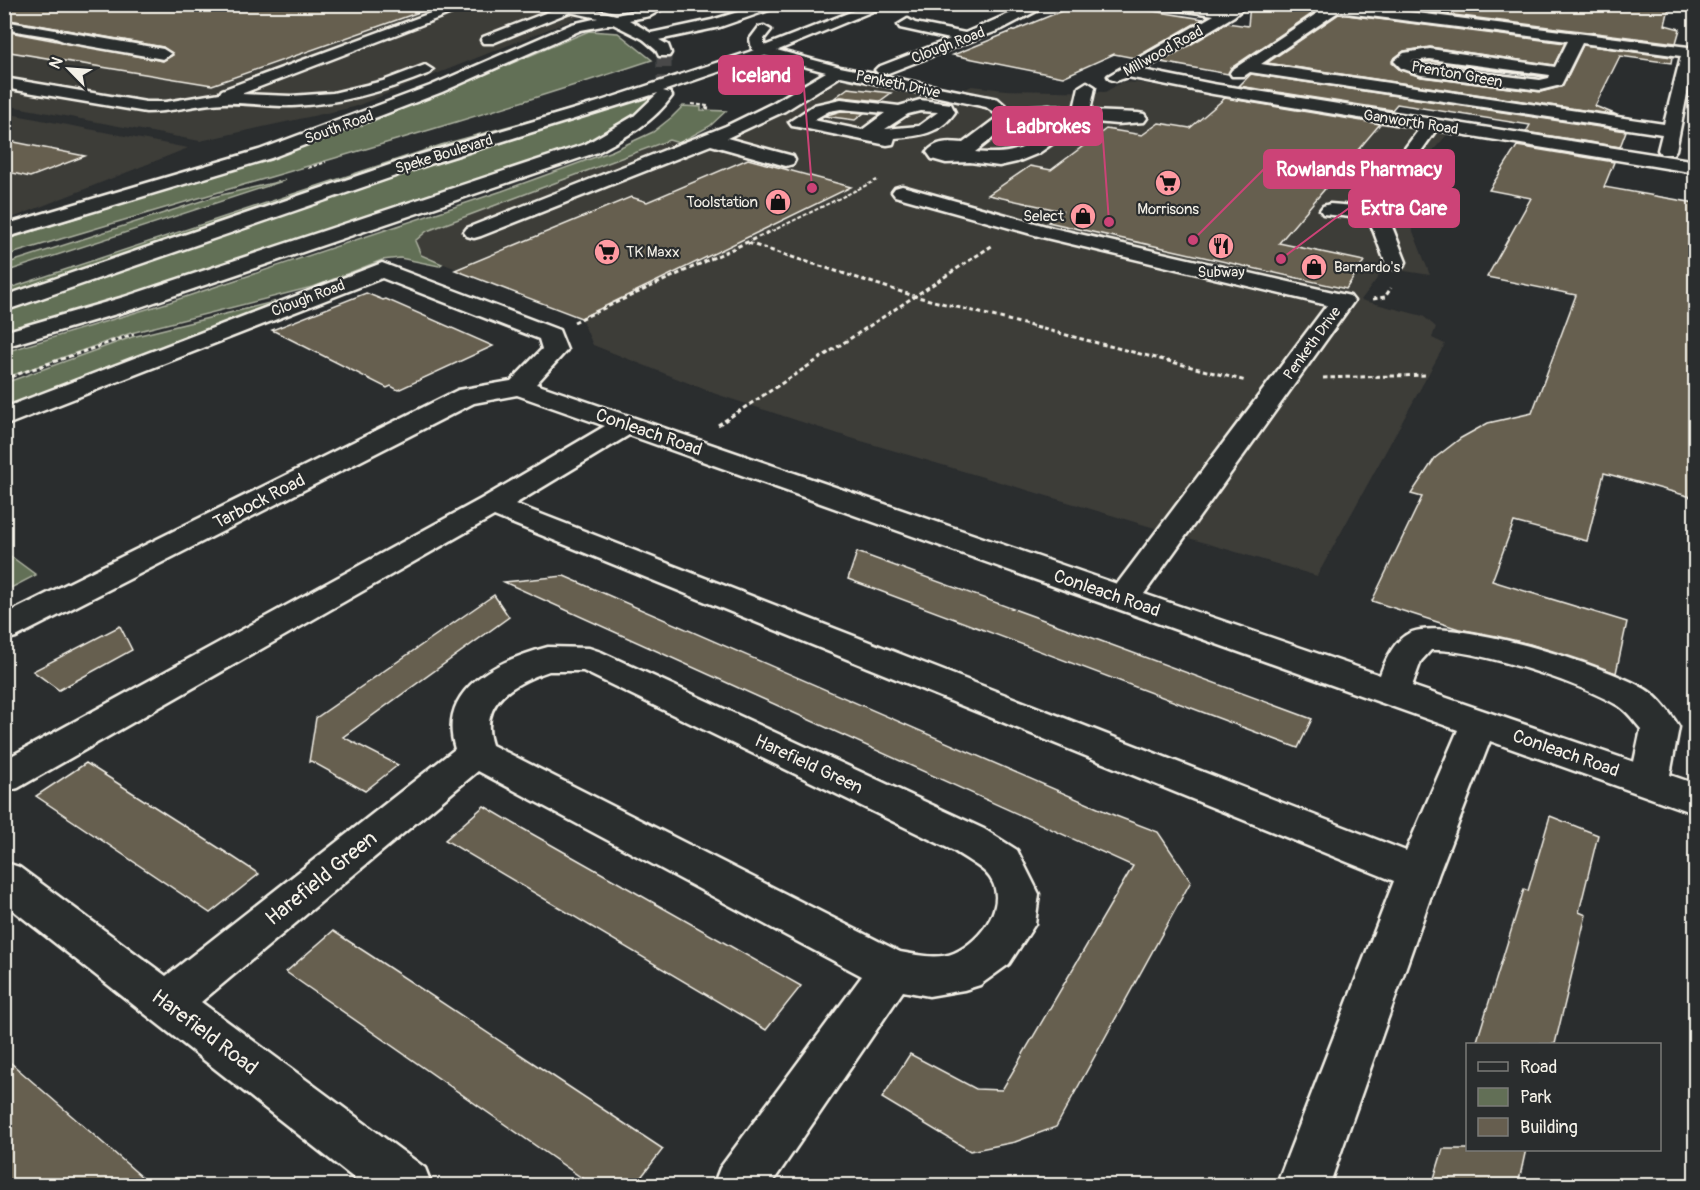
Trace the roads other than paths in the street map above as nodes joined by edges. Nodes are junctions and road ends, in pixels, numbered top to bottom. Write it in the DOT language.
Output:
graph roads {
  1 [pos="469,4"];
  2 [pos="538,4"];
  3 [pos="665,4"];
  4 [pos="780,4"];
  5 [pos="847,4"];
  6 [pos="884,4"];
  7 [pos="1044,4"];
  8 [pos="1165,4"];
  9 [pos="1242,4"];
  10 [pos="1309,4"];
  11 [pos="569,8"];
  12 [pos="1334,8"];
  13 [pos="826,11"];
  14 [pos="1229,13"];
  15 [pos="618,19"];
  16 [pos="908,23"];
  17 [pos="4,25"];
  18 [pos="769,29"];
  19 [pos="649,38"];
  20 [pos="966,38"];
  21 [pos="1577,38"];
  22 [pos="488,40"];
  23 [pos="760,45"];
  24 [pos="1692,52"];
  25 [pos="163,54"];
  26 [pos="681,58"];
  27 [pos="507,59"];
  28 [pos="457,63"];
  29 [pos="438,66"];
  30 [pos="718,67"];
  31 [pos="1248,67"];
  32 [pos="884,70"];
  33 [pos="839,71"];
  34 [pos="1127,72"];
  35 [pos="1560,72"];
  36 [pos="4,83"];
  37 [pos="1087,87"];
  38 [pos="156,89"];
  39 [pos="1213,89"];
  40 [pos="222,98"];
  41 [pos="661,100"];
  42 [pos="1051,100"];
  43 [pos="1004,102"];
  44 [pos="116,103"];
  45 [pos="900,111"];
  46 [pos="1081,115"];
  47 [pos="1138,118"];
  48 [pos="500,120"];
  49 [pos="1431,125"];
  50 [pos="1671,130"];
  51 [pos="870,137"];
  52 [pos="434,138"];
  53 [pos="710,139"];
  54 [pos="401,149"];
  55 [pos="786,160"];
  56 [pos="1664,162"];
  57 [pos="951,164"];
  58 [pos="1695,167"];
  59 [pos="323,174"];
  60 [pos="918,181"];
  61 [pos="255,197"];
  62 [pos="1330,210"];
  63 [pos="978,213"];
  64 [pos="1377,214"];
  65 [pos="4,232"];
  66 [pos="474,232"];
  67 [pos="1395,262"];
  68 [pos="4,304"];
  69 [pos="4,340"];
  70 [pos="519,387"];
  71 [pos="4,418"];
  72 [pos="627,425"];
  73 [pos="492,505"];
  74 [pos="1124,599"];
  75 [pos="4,629"];
  76 [pos="1392,692"];
  77 [pos="1479,723"];
  78 [pos="475,753"];
  79 [pos="4,778"];
  80 [pos="1649,783"];
  81 [pos="1695,799"];
  82 [pos="1418,873"];
  83 [pos="4,879"];
  84 [pos="892,970"];
  85 [pos="167,1003"];
  86 [pos="406,1185"];
  87 [pos="739,1185"];
  88 [pos="1302,1185"];
  1 -- 40 [label="main road"];
  2 -- 11 [label="main road"];
  3 -- 15 [label="main road, South Road"];
  4 -- 19 [label="main road"];
  5 -- 13 [label="main road"];
  6 -- 23 [label="main road, Speke Boulevard"];
  7 -- 20 [label="main road, Clough Road"];
  8 -- 14 [label="main road"];
  9 -- 14 [label="main road, Millwood Road"];
  10 -- 12 [label="main road"];
  11 -- 15 [label="main road"];
  11 -- 22 [label="main road"];
  12 -- 21 [label="main road"];
  12 -- 31 [label="main road"];
  14 -- 34 [label="main road, Millwood Road"];
  15 -- 19 [label="main road"];
  15 -- 27 [label="main road, South Road"];
  16 -- 20 [label="main road"];
  17 -- 25 [label="main road"];
  18 -- 23 [label="main road, Speke Boulevard"];
  19 -- 26 [label="main road"];
  20 -- 32 [label="main road, Clough Road"];
  21 -- 24 [label="main road"];
  21 -- 35 [label="main road"];
  23 -- 30 [label="main road, Speke Boulevard"];
  23 -- 32 [label="main road, Penketh Drive"];
  23 -- 33 [label="main road, Penketh Drive"];
  23 -- 48 [label="main road"];
  24 -- 50 [label="main road"];
  27 -- 28 [label="main road"];
  27 -- 65 [label="main road, South Road"];
  29 -- 40 [label="main road"];
  30 -- 33 [label="main road, Penketh Drive"];
  30 -- 68 [label="main road, Speke Boulevard"];
  31 -- 39 [label="main road"];
  31 -- 50 [label="main road"];
  32 -- 43 [label="main road, Penketh Drive"];
  33 -- 43 [label="main road, Penketh Drive"];
  33 -- 53 [label="main road"];
  34 -- 37 [label="main road, Millwood Road"];
  34 -- 39 [label="main road, Ganworth Road"];
  35 -- 35 [label="main road, Prenton Green"];
  36 -- 44 [label="main road"];
  37 -- 42 [label="main road, Millwood Road"];
  37 -- 46 [label="main road"];
  38 -- 44 [label="main road"];
  39 -- 49 [label="main road, Ganworth Road"];
  40 -- 44 [label="main road"];
  41 -- 69 [label="main road"];
  42 -- 43 [label="main road, Penketh Drive"];
  42 -- 46 [label="main road"];
  43 -- 57 [label="main road"];
  45 -- 51 [label="main road"];
  45 -- 51 [label="main road"];
  45 -- 51 [label="main road"];
  46 -- 47 [label="main road"];
  46 -- 57 [label="main road"];
  49 -- 56 [label="main road, Ganworth Road"];
  49 -- 64 [label="main road"];
  50 -- 56 [label="main road"];
  51 -- 57 [label="main road"];
  52 -- 54 [label="main road, Speke Boulevard"];
  53 -- 55 [label="main road"];
  53 -- 66 [label="main road"];
  56 -- 58 [label="main road, Ganworth Road"];
  57 -- 63 [label="main road"];
  59 -- 61 [label="main road"];
  60 -- 63 [label="main road, Penketh Drive"];
  62 -- 64 [label="main road"];
  63 -- 74 [label="main road, Penketh Drive"];
  64 -- 67 [label="main road"];
  70 -- 71 [label="main road, Clough Road"];
  70 -- 72 [label="main road, Conleach Road"];
  70 -- 75 [label="main road, Tarbock Road"];
  72 -- 73 [label="main road"];
  72 -- 74 [label="main road, Conleach Road"];
  73 -- 79 [label="main road"];
  73 -- 82 [label="main road"];
  74 -- 76 [label="main road, Conleach Road"];
  76 -- 77 [label="main road, Conleach Road"];
  76 -- 80 [label="main road"];
  77 -- 80 [label="main road, Conleach Road"];
  77 -- 82 [label="main road"];
  78 -- 84 [label="main road, Harefield Green"];
  78 -- 84 [label="main road, Harefield Green"];
  78 -- 85 [label="main road, Harefield Green"];
  80 -- 81 [label="main road, Conleach Road"];
  82 -- 88 [label="main road"];
  83 -- 85 [label="main road, Harefield Road"];
  84 -- 87 [label="main road"];
  85 -- 86 [label="main road, Harefield Road"];
}
